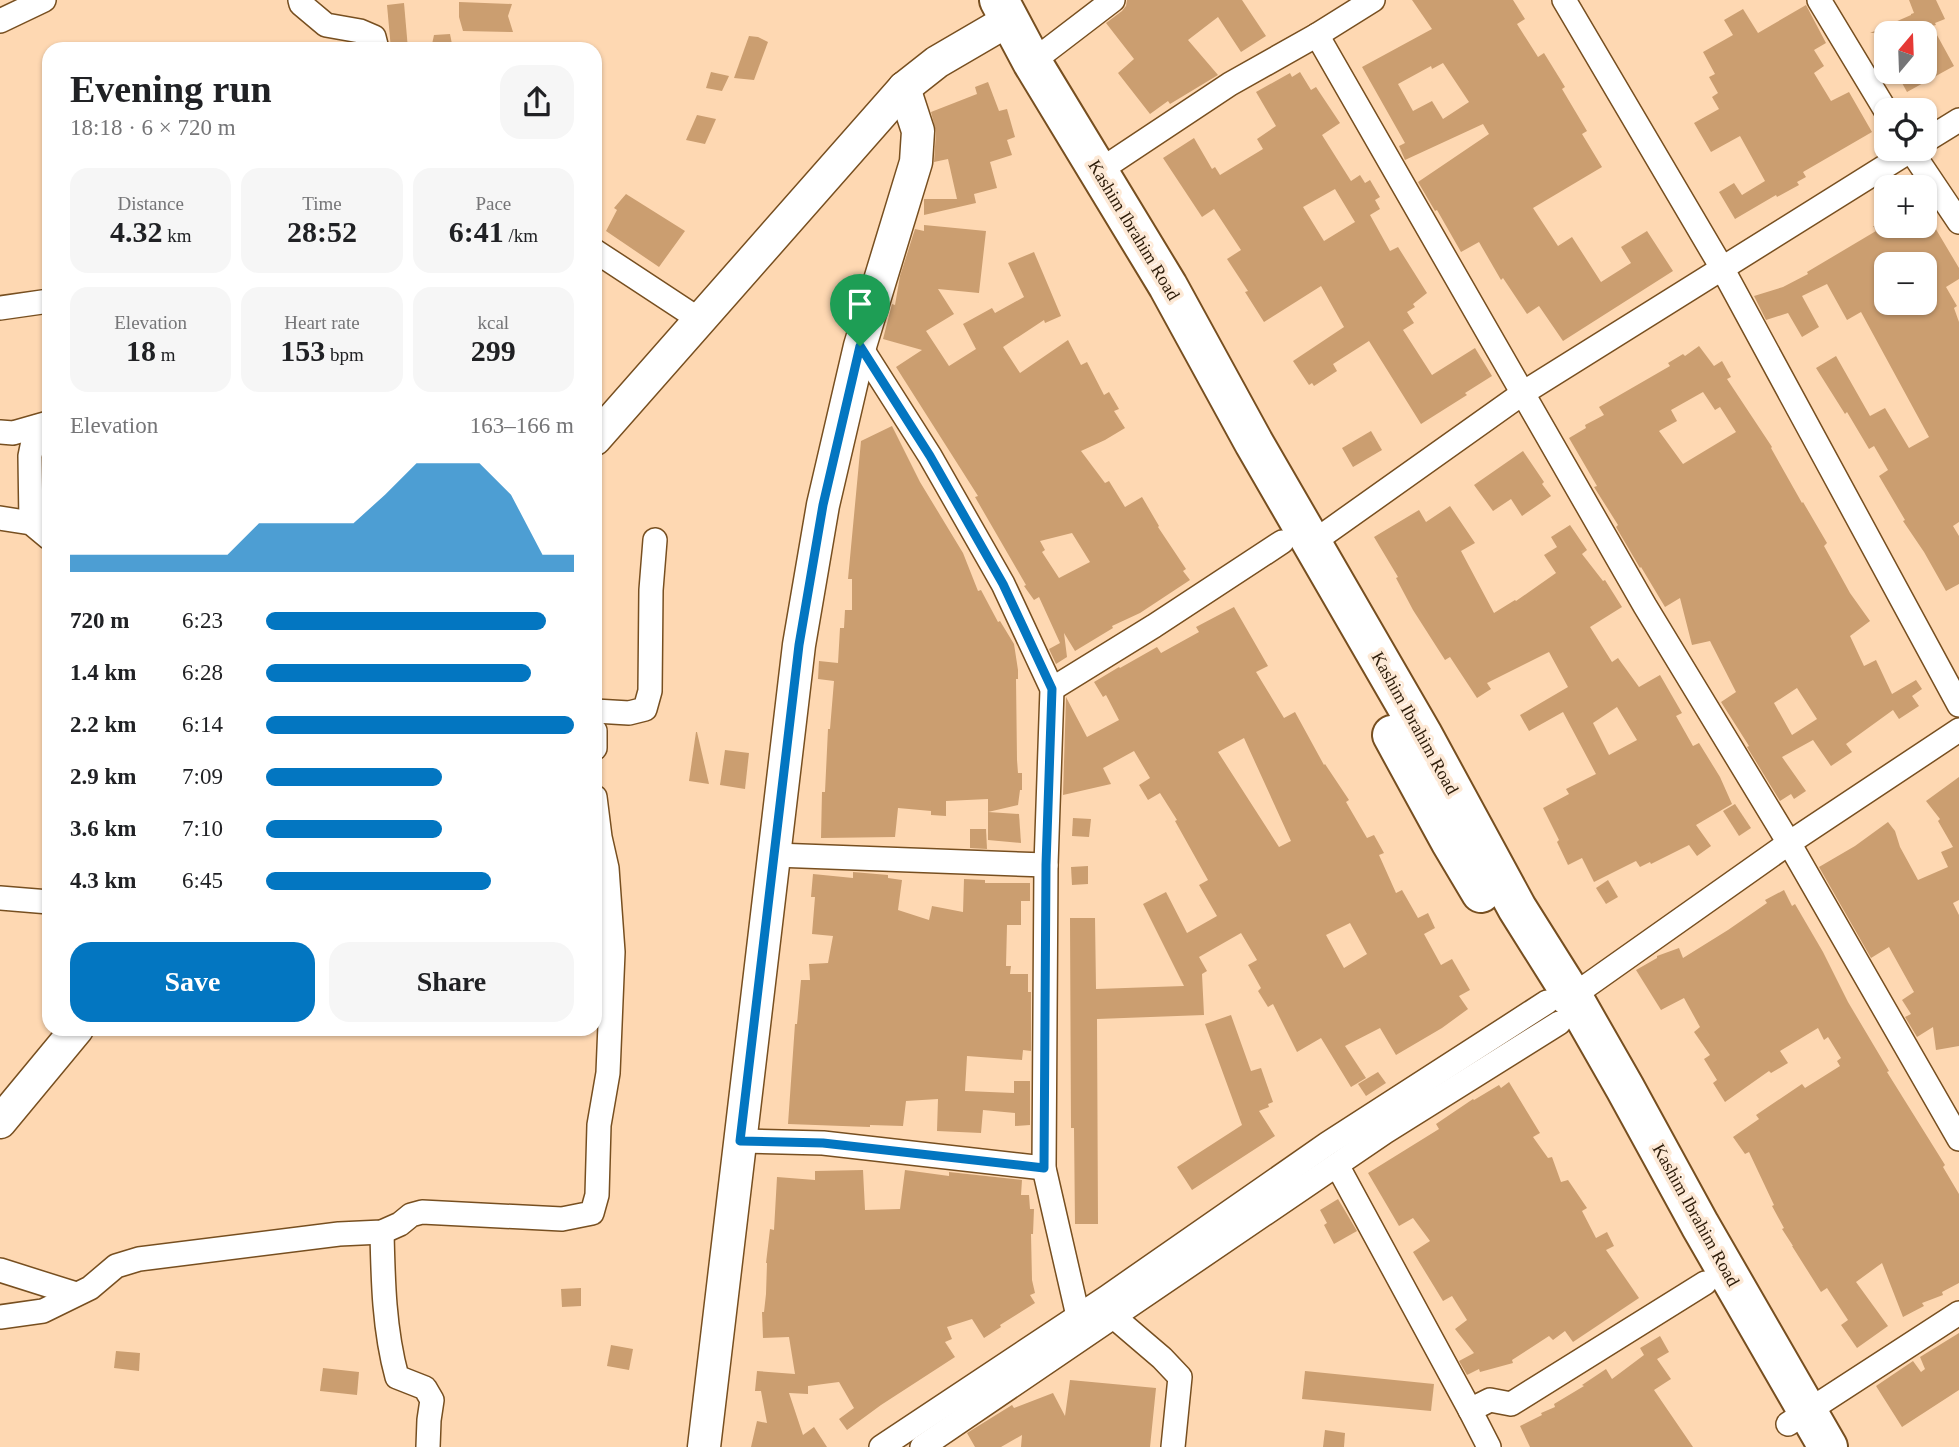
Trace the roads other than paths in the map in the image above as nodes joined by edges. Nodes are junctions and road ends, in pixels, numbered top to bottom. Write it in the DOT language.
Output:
graph roads {
  1 [pos="44,0"];
  2 [pos="300,0"];
  3 [pos="1112,0"];
  4 [pos="1373,0"];
  5 [pos="1564,0"];
  6 [pos="1819,0"];
  7 [pos="993,13"];
  8 [pos="0,21"];
  9 [pos="1317,35"];
  10 [pos="375,42"];
  11 [pos="1032,62"];
  12 [pos="904,88"];
  13 [pos="1878,98"];
  14 [pos="1959,120"];
  15 [pos="1937,134"];
  16 [pos="1893,161"];
  17 [pos="1923,161"];
  18 [pos="1099,171"];
  19 [pos="1959,222"];
  20 [pos="602,256"];
  21 [pos="1722,268"];
  22 [pos="42,302"];
  23 [pos="0,308"];
  24 [pos="700,320"];
  25 [pos="860,346"];
  26 [pos="1522,393"];
  27 [pos="42,425"];
  28 [pos="602,431"];
  29 [pos="0,432"];
  30 [pos="0,519"];
  31 [pos="31,523"];
  32 [pos="42,532"];
  33 [pos="655,540"];
  34 [pos="1297,543"];
  35 [pos="1052,689"];
  36 [pos="1959,705"];
  37 [pos="602,711"];
  38 [pos="1959,730"];
  39 [pos="1789,843"];
  40 [pos="602,846"];
  41 [pos="775,855"];
  42 [pos="1046,865"];
  43 [pos="0,898"];
  44 [pos="42,901"];
  45 [pos="1557,1008"];
  46 [pos="72,1036"];
  47 [pos="0,1122"];
  48 [pos="1959,1139"];
  49 [pos="740,1141"];
  50 [pos="1337,1165"];
  51 [pos="1044,1168"];
  52 [pos="382,1232"];
  53 [pos="0,1270"];
  54 [pos="1705,1283"];
  55 [pos="76,1294"];
  56 [pos="1959,1313"];
  57 [pos="1078,1316"];
  58 [pos="0,1317"];
  59 [pos="1114,1317"];
  60 [pos="1470,1410"];
  61 [pos="1799,1428"];
  62 [pos="428,1447"];
  63 [pos="704,1447"];
  64 [pos="881,1447"];
  65 [pos="922,1447"];
  66 [pos="1172,1447"];
  67 [pos="1489,1447"];
  68 [pos="1828,1447"];
  1 -- 8 [label="street"];
  2 -- 10 [label="street"];
  3 -- 11 [label="street"];
  4 -- 9 [label="street"];
  5 -- 21 [label="street"];
  6 -- 13 [label="street"];
  7 -- 11 [label="highway, Kashim Ibrahim Road"];
  7 -- 12 [label="street"];
  7 -- 34 [label="highway, Kashim Ibrahim Road"];
  9 -- 18 [label="street"];
  9 -- 26 [label="street"];
  11 -- 18 [label="highway, Kashim Ibrahim Road"];
  12 -- 24 [label="street"];
  12 -- 25 [label="street"];
  14 -- 15 [label="street"];
  16 -- 21 [label="street"];
  17 -- 19 [label="street"];
  18 -- 34 [label="highway, Kashim Ibrahim Road"];
  20 -- 24 [label="street"];
  21 -- 26 [label="street"];
  21 -- 36 [label="street"];
  22 -- 23 [label="street"];
  24 -- 28 [label="street"];
  25 -- 35 [label="street"];
  25 -- 41 [label="street"];
  26 -- 34 [label="street"];
  26 -- 39 [label="street"];
  27 -- 29 [label="street"];
  27 -- 31 [label="street"];
  30 -- 31 [label="street"];
  31 -- 32 [label="street"];
  33 -- 37 [label="street"];
  34 -- 35 [label="street"];
  34 -- 45 [label="highway, Kashim Ibrahim Road"];
  35 -- 42 [label="street"];
  38 -- 39 [label="street"];
  39 -- 45 [label="street"];
  39 -- 48 [label="street"];
  40 -- 52 [label="street"];
  41 -- 42 [label="street"];
  41 -- 49 [label="street"];
  42 -- 51 [label="street"];
  43 -- 44 [label="street"];
  45 -- 50 [label="street"];
  45 -- 54 [label="highway, Kashim Ibrahim Road"];
  45 -- 57 [label="street"];
  45 -- 61 [label="highway, Kashim Ibrahim Road"];
  46 -- 47 [label="street"];
  49 -- 51 [label="street"];
  49 -- 63 [label="street"];
  50 -- 59 [label="street"];
  50 -- 60 [label="street"];
  51 -- 57 [label="street"];
  52 -- 55 [label="street"];
  52 -- 62 [label="street"];
  53 -- 55 [label="street"];
  54 -- 60 [label="street"];
  54 -- 61 [label="highway, Kashim Ibrahim Road"];
  55 -- 58 [label="street"];
  56 -- 61 [label="street"];
  57 -- 64 [label="street"];
  59 -- 65 [label="street"];
  59 -- 66 [label="street"];
  60 -- 67 [label="street"];
  61 -- 68 [label="highway, Kashim Ibrahim Road"];
}
